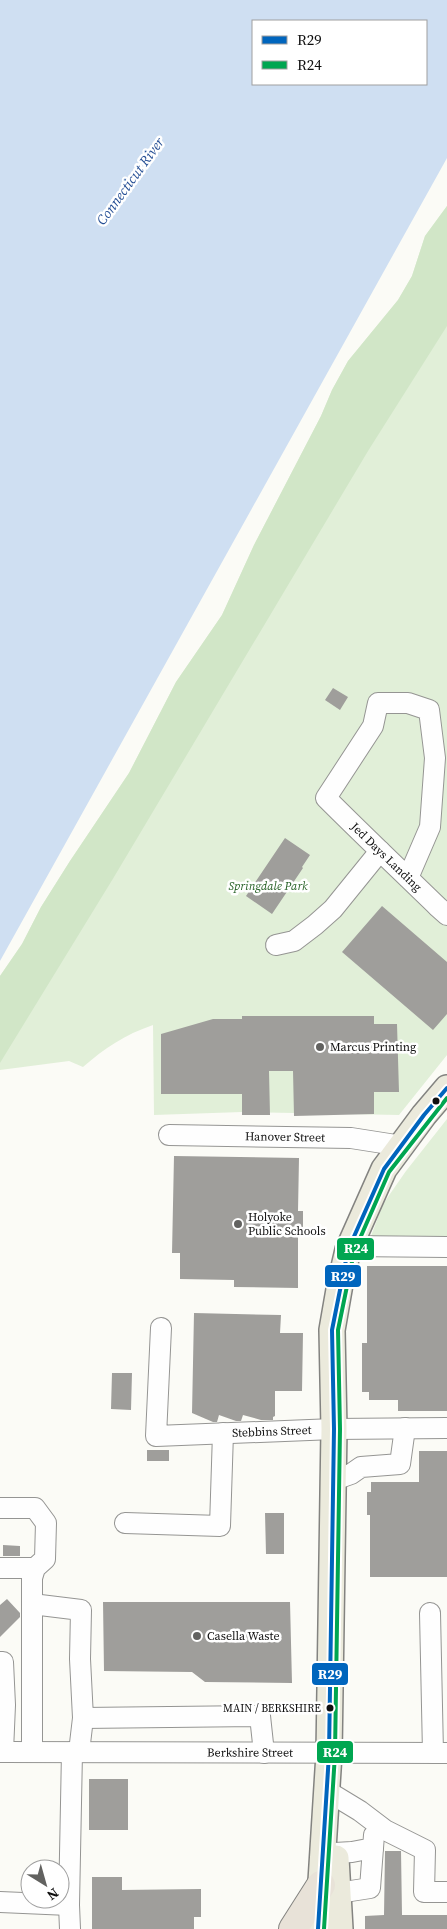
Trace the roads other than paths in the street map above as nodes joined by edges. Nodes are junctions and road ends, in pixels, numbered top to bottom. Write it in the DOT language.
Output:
graph roads {
  1 [pos="439,800"];
  2 [pos="380,852"];
  3 [pos="408,878"];
  4 [pos="447,914"];
  5 [pos="276,946"];
  6 [pos="447,1088"];
  7 [pos="169,1135"];
  8 [pos="402,1146"];
  9 [pos="349,1246"];
  10 [pos="447,1247"];
  11 [pos="162,1328"];
  12 [pos="405,1428"];
  13 [pos="447,1428"];
  14 [pos="334,1429"];
  15 [pos="223,1433"];
  16 [pos="334,1480"];
  17 [pos="0,1508"];
  18 [pos="125,1523"];
  19 [pos="0,1568"];
  20 [pos="36,1568"];
  21 [pos="32,1604"];
  22 [pos="430,1613"];
  23 [pos="0,1662"];
  24 [pos="83,1718"];
  25 [pos="1,1751"];
  26 [pos="32,1752"];
  27 [pos="68,1752"];
  28 [pos="264,1753"];
  29 [pos="440,1753"];
  30 [pos="329,1754"];
  31 [pos="332,1794"];
  32 [pos="375,1823"];
  33 [pos="373,1848"];
  34 [pos="335,1853"];
  35 [pos="69,1859"];
  36 [pos="329,1889"];
  37 [pos="447,1892"];
  38 [pos="0,1902"];
  39 [pos="20,1903"];
  40 [pos="69,1909"];
  41 [pos="70,1929"];
  42 [pos="293,1929"];
  43 [pos="318,1929"];
  44 [pos="340,1929"];
  1 -- 2 [label="street, Jed Days Landing"];
  1 -- 3 [label="street"];
  2 -- 3 [label="street, Jed Days Landing"];
  2 -- 5 [label="street"];
  3 -- 4 [label="street, Jed Days Landing"];
  6 -- 8 [label="main road"];
  7 -- 8 [label="street, Hanover Street"];
  8 -- 9 [label="main road"];
  9 -- 10 [label="street"];
  9 -- 14 [label="main road"];
  11 -- 15 [label="street, Stebbins Street"];
  12 -- 13 [label="street, Stebbins Street"];
  12 -- 14 [label="street, Stebbins Street"];
  12 -- 16 [label="street"];
  14 -- 15 [label="street, Stebbins Street"];
  14 -- 16 [label="main road"];
  15 -- 18 [label="street"];
  16 -- 30 [label="main road"];
  17 -- 20 [label="street"];
  19 -- 20 [label="street"];
  20 -- 21 [label="street"];
  21 -- 24 [label="street"];
  21 -- 26 [label="street"];
  22 -- 29 [label="street"];
  23 -- 25 [label="street"];
  24 -- 27 [label="street"];
  24 -- 28 [label="street"];
  25 -- 26 [label="street, Berkshire Street"];
  26 -- 27 [label="street, Berkshire Street"];
  27 -- 28 [label="street, Berkshire Street"];
  27 -- 35 [label="street"];
  28 -- 30 [label="street, Berkshire Street"];
  29 -- 30 [label="street, Berkshire Street"];
  30 -- 31 [label="main road"];
  30 -- 36 [label="main road"];
  31 -- 32 [label="street"];
  31 -- 34 [label="main road"];
  32 -- 33 [label="street"];
  32 -- 37 [label="street"];
  33 -- 34 [label="street"];
  33 -- 36 [label="street"];
  34 -- 36 [label="main road"];
  36 -- 42 [label="highway"];
  36 -- 43 [label="main road"];
  36 -- 44 [label="main road"];
  38 -- 39 [label="street"];
  40 -- 41 [label="street"];
}
